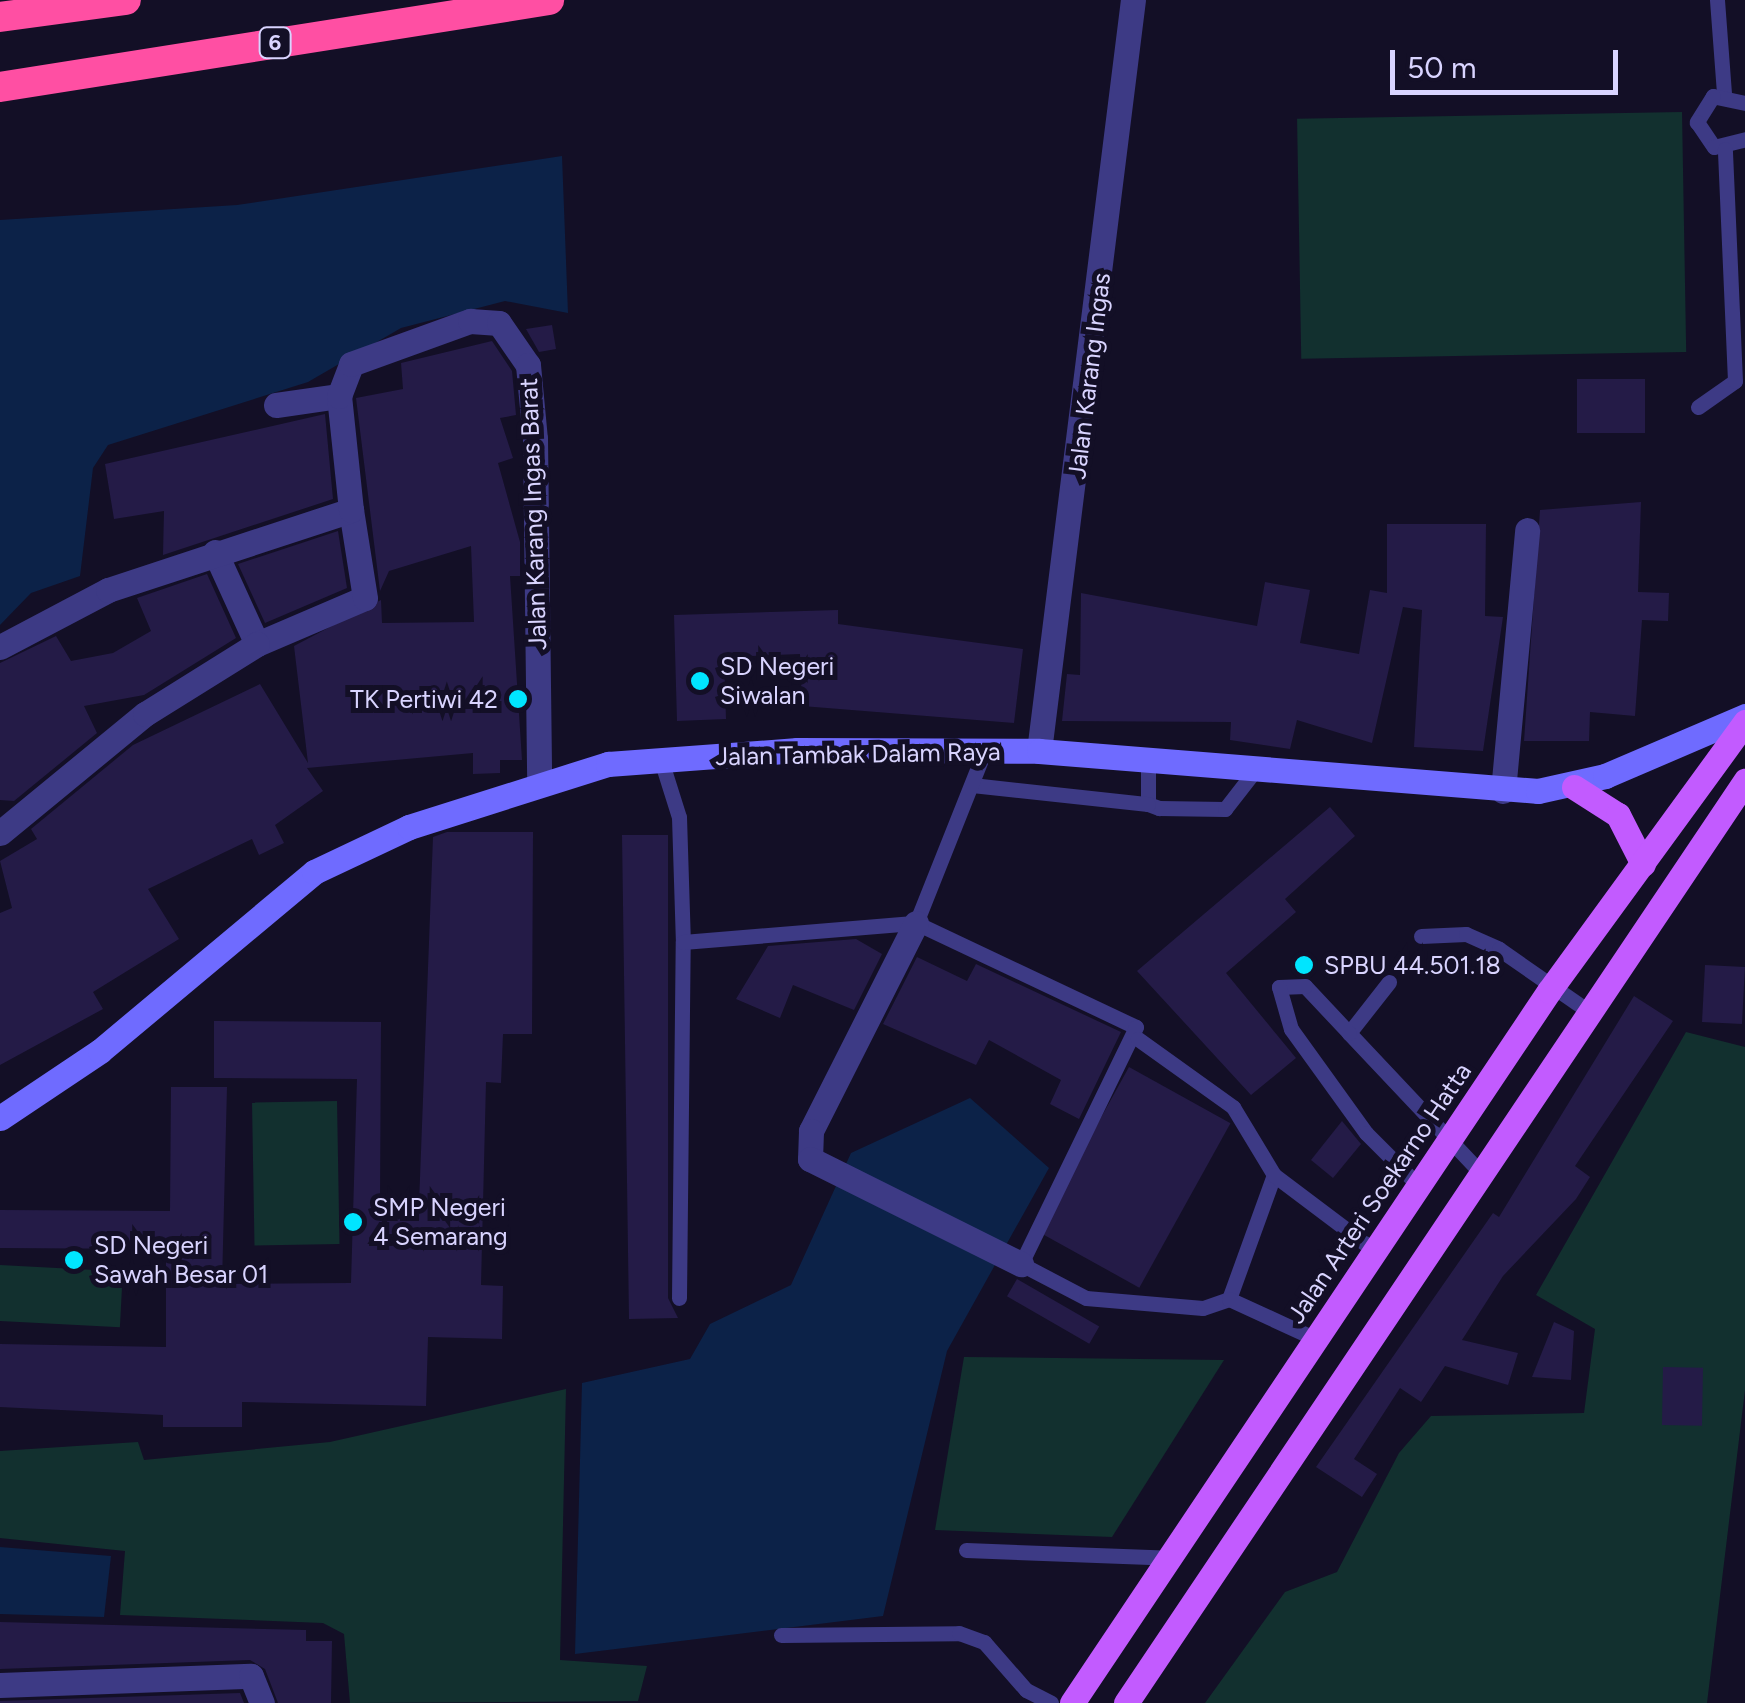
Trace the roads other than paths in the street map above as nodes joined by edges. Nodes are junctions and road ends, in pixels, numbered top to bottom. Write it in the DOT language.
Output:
graph roads {
  1 [pos="126,0"];
  2 [pos="550,0"];
  3 [pos="1132,0"];
  4 [pos="1717,0"];
  5 [pos="0,16"];
  6 [pos="0,87"];
  7 [pos="1724,94"];
  8 [pos="1745,103"];
  9 [pos="1745,139"];
  10 [pos="1725,149"];
  11 [pos="339,396"];
  12 [pos="276,405"];
  13 [pos="1698,407"];
  14 [pos="350,510"];
  15 [pos="1526,530"];
  16 [pos="215,552"];
  17 [pos="257,644"];
  18 [pos="0,648"];
  19 [pos="1745,719"];
  20 [pos="985,750"];
  21 [pos="1039,751"];
  22 [pos="661,760"];
  23 [pos="1148,762"];
  24 [pos="1253,773"];
  25 [pos="1745,781"];
  26 [pos="539,783"];
  27 [pos="972,785"];
  28 [pos="1574,787"];
  29 [pos="1503,791"];
  30 [pos="1148,804"];
  31 [pos="0,833"];
  32 [pos="1643,864"];
  33 [pos="916,923"];
  34 [pos="1421,936"];
  35 [pos="683,942"];
  36 [pos="1389,982"];
  37 [pos="1549,992"];
  38 [pos="1591,1014"];
  39 [pos="1349,1033"];
  40 [pos="1138,1038"];
  41 [pos="0,1118"];
  42 [pos="1447,1146"];
  43 [pos="1482,1174"];
  44 [pos="1274,1175"];
  45 [pos="1420,1187"];
  46 [pos="1376,1252"];
  47 [pos="1020,1264"];
  48 [pos="679,1298"];
  49 [pos="1228,1299"];
  50 [pos="1318,1340"];
  51 [pos="966,1550"];
  52 [pos="1170,1558"];
  53 [pos="781,1636"];
  54 [pos="0,1685"];
  55 [pos="262,1703"];
  56 [pos="1051,1703"];
  57 [pos="1072,1703"];
  58 [pos="1126,1703"];
  1 -- 5 [label="highway"];
  2 -- 6 [label="highway, 6"];
  3 -- 21 [label="street, Jalan Karang Ingas"];
  4 -- 7 [label="lane"];
  7 -- 8 [label="lane"];
  7 -- 10 [label="lane"];
  9 -- 10 [label="lane"];
  10 -- 13 [label="lane"];
  11 -- 12 [label="street"];
  11 -- 14 [label="street"];
  11 -- 26 [label="street, Jalan Karang Ingas Barat"];
  14 -- 16 [label="street"];
  14 -- 17 [label="street"];
  15 -- 29 [label="street"];
  16 -- 17 [label="street"];
  16 -- 18 [label="street"];
  17 -- 31 [label="street"];
  19 -- 28 [label="street, Jalan Tambak Dalam Raya"];
  19 -- 32 [label="main road, Jalan Arteri Soekarno Hatta"];
  20 -- 21 [label="street, Jalan Tambak Dalam Raya"];
  20 -- 22 [label="street, Jalan Tambak Dalam Raya"];
  20 -- 27 [label="lane"];
  21 -- 23 [label="street, Jalan Tambak Dalam Raya"];
  22 -- 26 [label="street, Jalan Tambak Dalam Raya"];
  22 -- 35 [label="lane"];
  23 -- 24 [label="street, Jalan Tambak Dalam Raya"];
  23 -- 30 [label="lane"];
  24 -- 29 [label="street, Jalan Tambak Dalam Raya"];
  24 -- 30 [label="lane"];
  25 -- 38 [label="main road"];
  26 -- 41 [label="street, Jalan Tambak Dalam Raya"];
  27 -- 30 [label="lane"];
  27 -- 33 [label="lane"];
  28 -- 29 [label="street, Jalan Tambak Dalam Raya"];
  28 -- 32 [label="main road"];
  32 -- 37 [label="main road, Jalan Arteri Soekarno Hatta"];
  33 -- 35 [label="lane"];
  33 -- 40 [label="lane"];
  33 -- 47 [label="street"];
  34 -- 37 [label="lane"];
  35 -- 48 [label="lane"];
  36 -- 39 [label="lane"];
  37 -- 38 [label="lane"];
  37 -- 42 [label="main road, Jalan Arteri Soekarno Hatta"];
  38 -- 43 [label="main road"];
  39 -- 42 [label="lane"];
  39 -- 45 [label="lane"];
  40 -- 44 [label="lane"];
  40 -- 47 [label="lane"];
  42 -- 43 [label="lane"];
  42 -- 45 [label="main road, Jalan Arteri Soekarno Hatta"];
  43 -- 58 [label="main road"];
  44 -- 46 [label="lane"];
  44 -- 49 [label="lane"];
  45 -- 46 [label="main road, Jalan Arteri Soekarno Hatta"];
  46 -- 50 [label="main road, Jalan Arteri Soekarno Hatta"];
  47 -- 49 [label="lane"];
  49 -- 50 [label="lane"];
  50 -- 52 [label="main road, Jalan Arteri Soekarno Hatta"];
  51 -- 52 [label="lane"];
  52 -- 57 [label="main road, Jalan Arteri Soekarno Hatta"];
  53 -- 56 [label="lane"];
  54 -- 55 [label="street"];
}
